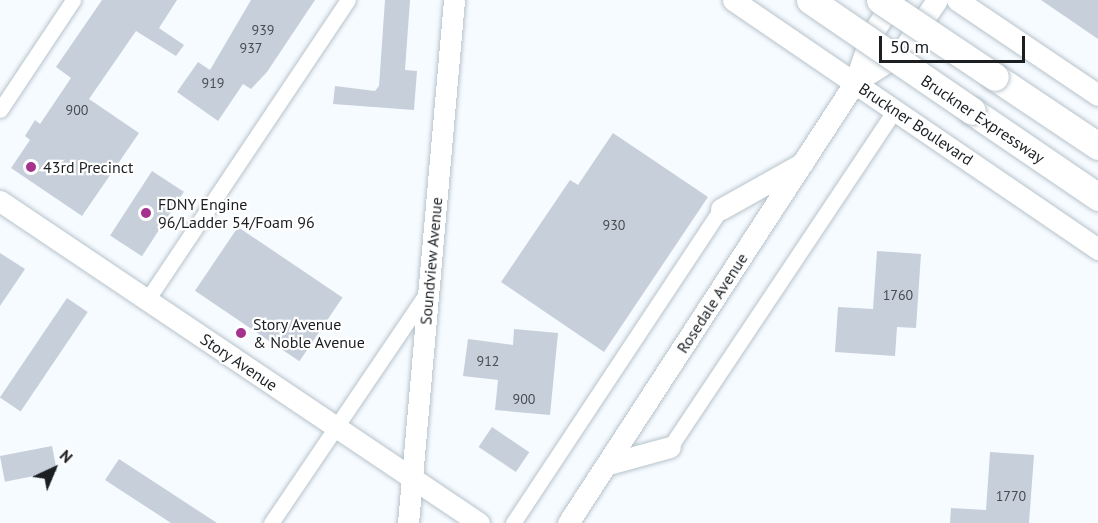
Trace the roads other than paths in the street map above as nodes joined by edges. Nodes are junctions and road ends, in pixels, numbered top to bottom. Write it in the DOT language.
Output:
graph roads {
  1 [pos="73,0"];
  2 [pos="348,0"];
  3 [pos="454,0"];
  4 [pos="733,0"];
  5 [pos="810,0"];
  6 [pos="880,0"];
  7 [pos="894,0"];
  8 [pos="937,0"];
  9 [pos="957,0"];
  10 [pos="855,82"];
  11 [pos="1098,95"];
  12 [pos="0,110"];
  13 [pos="896,110"];
  14 [pos="1098,146"];
  15 [pos="803,162"];
  16 [pos="1098,197"];
  17 [pos="0,201"];
  18 [pos="722,209"];
  19 [pos="1098,249"];
  20 [pos="428,291"];
  21 [pos="147,300"];
  22 [pos="336,427"];
  23 [pos="670,447"];
  24 [pos="608,464"];
  25 [pos="412,478"];
  26 [pos="272,523"];
  27 [pos="408,523"];
  28 [pos="479,523"];
  29 [pos="513,523"];
  30 [pos="568,523"];
  1 -- 12 [label="street"];
  2 -- 21 [label="street"];
  3 -- 20 [label="main road, Soundview Avenue"];
  4 -- 10 [label="main road, Bruckner Boulevard"];
  5 -- 16 [label="highway, Bruckner Expressway, bridge"];
  6 -- 14 [label="highway, bridge"];
  7 -- 10 [label="main road, Rosedale Avenue"];
  8 -- 10 [label="main road, Rosedale Avenue"];
  9 -- 11 [label="main road"];
  10 -- 13 [label="main road, Bruckner Boulevard"];
  10 -- 15 [label="main road, Rosedale Avenue"];
  13 -- 19 [label="main road, Bruckner Boulevard"];
  13 -- 23 [label="street"];
  15 -- 18 [label="main road"];
  15 -- 24 [label="main road, Rosedale Avenue"];
  17 -- 21 [label="main road, Story Avenue"];
  18 -- 29 [label="street"];
  20 -- 22 [label="street"];
  20 -- 25 [label="main road, Soundview Avenue"];
  21 -- 22 [label="main road, Story Avenue"];
  22 -- 25 [label="main road, Story Avenue"];
  22 -- 26 [label="street"];
  23 -- 24 [label="main road"];
  24 -- 30 [label="main road, Rosedale Avenue"];
  25 -- 27 [label="main road, Soundview Avenue"];
  25 -- 28 [label="main road, Story Avenue"];
}
